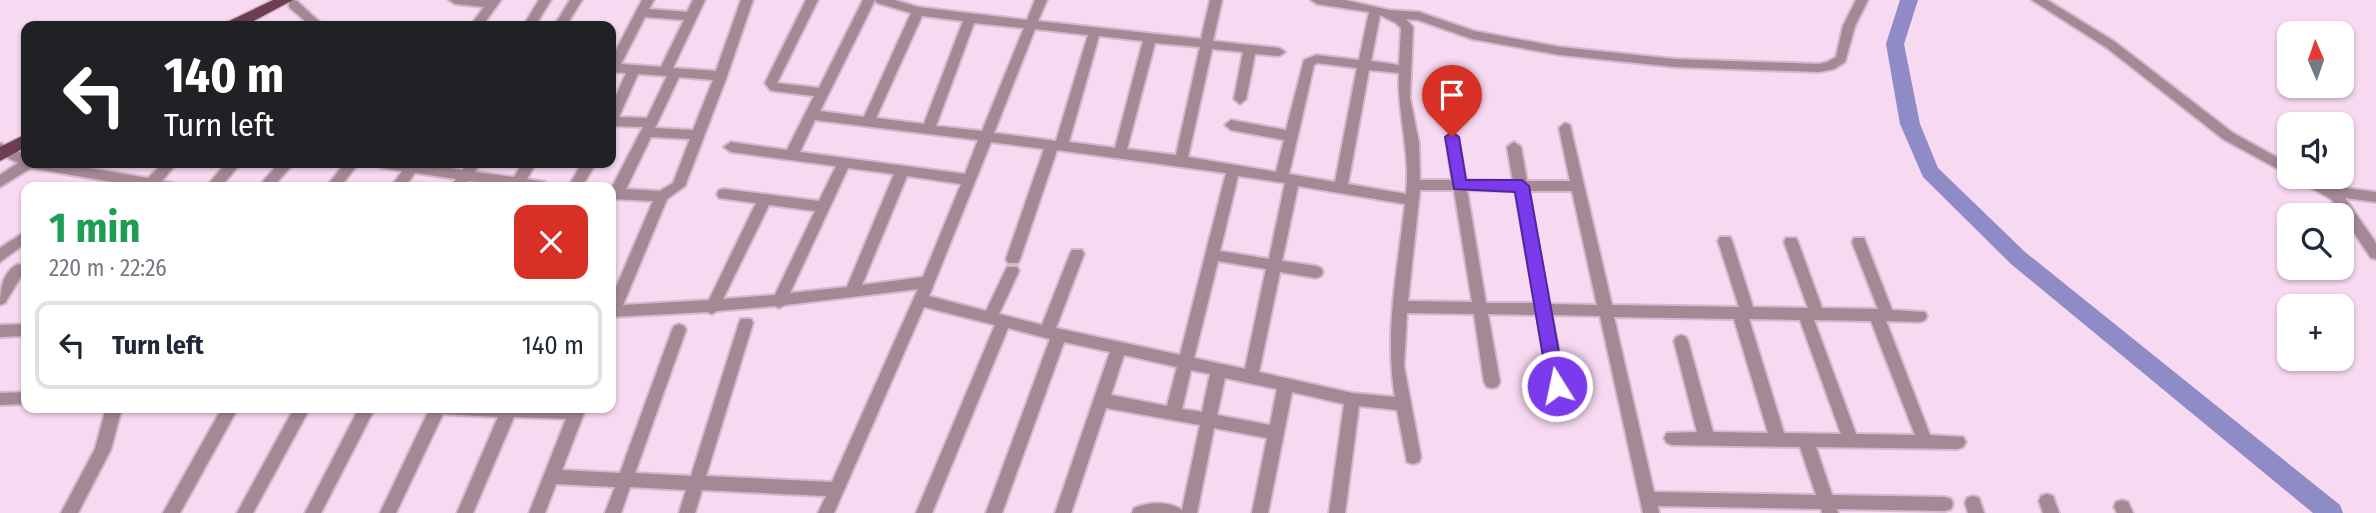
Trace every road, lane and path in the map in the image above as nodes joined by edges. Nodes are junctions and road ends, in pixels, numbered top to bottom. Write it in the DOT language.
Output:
graph roads {
  1 [pos="455,0"];
  2 [pos="545,0"];
  3 [pos="576,0"];
  4 [pos="648,0"];
  5 [pos="699,0"];
  6 [pos="747,0"];
  7 [pos="812,0"];
  8 [pos="869,0"];
  9 [pos="881,0"];
  10 [pos="1041,0"];
  11 [pos="1216,0"];
  12 [pos="1317,0"];
  13 [pos="1416,0"];
  14 [pos="1861,0"];
  15 [pos="2038,0"];
  16 [pos="294,1"];
  17 [pos="494,2"];
  18 [pos="1351,3"];
  19 [pos="918,11"];
  20 [pos="1381,11"];
  21 [pos="641,13"];
  22 [pos="1412,15"];
  23 [pos="691,16"];
  24 [pos="971,18"];
  25 [pos="244,21"];
  26 [pos="258,21"];
  27 [pos="313,21"];
  28 [pos="480,21"];
  29 [pos="532,21"];
  30 [pos="563,21"];
  31 [pos="1031,24"];
  32 [pos="1095,31"];
  33 [pos="1150,38"];
  34 [pos="1208,44"];
  35 [pos="1250,49"];
  36 [pos="1279,52"];
  37 [pos="616,60"];
  38 [pos="1366,65"];
  39 [pos="616,68"];
  40 [pos="634,70"];
  41 [pos="1406,70"];
  42 [pos="670,72"];
  43 [pos="721,76"];
  44 [pos="823,93"];
  45 [pos="1240,99"];
  46 [pos="616,109"];
  47 [pos="813,115"];
  48 [pos="616,121"];
  49 [pos="868,122"];
  50 [pos="1231,125"];
  51 [pos="649,128"];
  52 [pos="1566,128"];
  53 [pos="928,130"];
  54 [pos="21,134"];
  55 [pos="697,135"];
  56 [pos="1290,136"];
  57 [pos="986,137"];
  58 [pos="1452,137"];
  59 [pos="21,142"];
  60 [pos="1057,146"];
  61 [pos="730,147"];
  62 [pos="1514,147"];
  63 [pos="1,150"];
  64 [pos="1120,153"];
  65 [pos="791,156"];
  66 [pos="21,159"];
  67 [pos="1181,161"];
  68 [pos="844,163"];
  69 [pos="2277,163"];
  70 [pos="21,168"];
  71 [pos="64,168"];
  72 [pos="166,168"];
  73 [pos="230,168"];
  74 [pos="282,168"];
  75 [pos="348,168"];
  76 [pos="429,168"];
  77 [pos="470,168"];
  78 [pos="1233,170"];
  79 [pos="902,171"];
  80 [pos="105,175"];
  81 [pos="465,175"];
  82 [pos="1286,179"];
  83 [pos="970,180"];
  84 [pos="0,182"];
  85 [pos="96,182"];
  86 [pos="146,182"];
  87 [pos="153,182"];
  88 [pos="217,182"];
  89 [pos="270,182"];
  90 [pos="337,182"];
  91 [pos="460,182"];
  92 [pos="501,182"];
  93 [pos="1414,184"];
  94 [pos="1459,185"];
  95 [pos="1522,186"];
  96 [pos="1578,186"];
  97 [pos="1340,188"];
  98 [pos="2328,189"];
  99 [pos="616,190"];
  100 [pos="2332,191"];
  101 [pos="616,194"];
  102 [pos="724,194"];
  103 [pos="663,196"];
  104 [pos="2376,197"];
  105 [pos="765,200"];
  106 [pos="1413,200"];
  107 [pos="823,208"];
  108 [pos="21,240"];
  109 [pos="1725,241"];
  110 [pos="1791,242"];
  111 [pos="1858,242"];
  112 [pos="1077,254"];
  113 [pos="2376,254"];
  114 [pos="1212,255"];
  115 [pos="0,256"];
  116 [pos="1274,265"];
  117 [pos="21,270"];
  118 [pos="0,271"];
  119 [pos="21,271"];
  120 [pos="1316,272"];
  121 [pos="928,282"];
  122 [pos="852,292"];
  123 [pos="0,299"];
  124 [pos="920,300"];
  125 [pos="616,302"];
  126 [pos="779,302"];
  127 [pos="1400,307"];
  128 [pos="712,308"];
  129 [pos="1480,308"];
  130 [pos="1543,309"];
  131 [pos="1606,310"];
  132 [pos="616,311"];
  133 [pos="1744,313"];
  134 [pos="1811,314"];
  135 [pos="1881,315"];
  136 [pos="1920,316"];
  137 [pos="997,320"];
  138 [pos="746,323"];
  139 [pos="21,330"];
  140 [pos="679,330"];
  141 [pos="0,331"];
  142 [pos="1053,334"];
  143 [pos="1681,341"];
  144 [pos="1119,348"];
  145 [pos="1187,362"];
  146 [pos="1219,369"];
  147 [pos="1251,376"];
  148 [pos="1492,382"];
  149 [pos="1286,384"];
  150 [pos="1557,386"];
  151 [pos="21,398"];
  152 [pos="0,399"];
  153 [pos="1352,399"];
  154 [pos="1101,400"];
  155 [pos="1396,403"];
  156 [pos="113,413"];
  157 [pos="227,413"];
  158 [pos="299,413"];
  159 [pos="365,413"];
  160 [pos="436,413"];
  161 [pos="508,413"];
  162 [pos="576,413"];
  163 [pos="1173,414"];
  164 [pos="1208,421"];
  165 [pos="1276,433"];
  166 [pos="1672,438"];
  167 [pos="1707,439"];
  168 [pos="1778,439"];
  169 [pos="1806,440"];
  170 [pos="1851,440"];
  171 [pos="1924,442"];
  172 [pos="1958,442"];
  173 [pos="1413,457"];
  174 [pos="551,477"];
  175 [pos="625,481"];
  176 [pos="697,484"];
  177 [pos="838,489"];
  178 [pos="1945,504"];
  179 [pos="1649,506"];
  180 [pos="1752,507"];
  181 [pos="1828,507"];
  182 [pos="69,513"];
  183 [pos="171,513"];
  184 [pos="245,513"];
  185 [pos="313,513"];
  186 [pos="388,513"];
  187 [pos="465,513"];
  188 [pos="537,513"];
  189 [pos="613,513"];
  190 [pos="687,513"];
  191 [pos="826,513"];
  192 [pos="924,513"];
  193 [pos="994,513"];
  194 [pos="1063,513"];
  195 [pos="1140,513"];
  196 [pos="1175,513"];
  197 [pos="1189,513"];
  198 [pos="1260,513"];
  199 [pos="1337,513"];
  1 -- 17 [label="street"];
  2 -- 29 [label="street"];
  3 -- 30 [label="street"];
  4 -- 21 [label="street"];
  5 -- 23 [label="street"];
  6 -- 43 [label="street"];
  7 -- 44 [label="street"];
  8 -- 44 [label="street"];
  9 -- 19 [label="street"];
  10 -- 31 [label="street"];
  11 -- 34 [label="street"];
  12 -- 18 [label="street"];
  13 -- 22 [label="street"];
  14 -- 22 [label="street"];
  15 -- 69 [label="street"];
  16 -- 25 [label="main road"];
  16 -- 26 [label="main road"];
  16 -- 27 [label="street"];
  17 -- 28 [label="street"];
  18 -- 20 [label="street"];
  19 -- 24 [label="street"];
  19 -- 49 [label="street"];
  20 -- 22 [label="street"];
  20 -- 38 [label="street"];
  20 -- 41 [label="street"];
  21 -- 23 [label="street"];
  21 -- 37 [label="street"];
  23 -- 42 [label="street"];
  24 -- 31 [label="street"];
  24 -- 53 [label="street"];
  31 -- 32 [label="street"];
  31 -- 57 [label="street"];
  32 -- 33 [label="street"];
  32 -- 60 [label="street"];
  33 -- 34 [label="street"];
  33 -- 64 [label="street"];
  34 -- 35 [label="street"];
  34 -- 67 [label="street"];
  35 -- 36 [label="street"];
  35 -- 45 [label="street"];
  38 -- 41 [label="street"];
  38 -- 56 [label="street"];
  38 -- 97 [label="street"];
  39 -- 40 [label="street"];
  40 -- 42 [label="street"];
  40 -- 46 [label="street"];
  41 -- 93 [label="street"];
  42 -- 43 [label="street"];
  42 -- 51 [label="street"];
  43 -- 55 [label="street"];
  44 -- 47 [label="street"];
  47 -- 49 [label="street"];
  47 -- 65 [label="street"];
  48 -- 51 [label="street"];
  49 -- 53 [label="street"];
  50 -- 56 [label="street"];
  51 -- 55 [label="street"];
  51 -- 99 [label="street"];
  52 -- 96 [label="street"];
  53 -- 57 [label="street"];
  54 -- 63 [label="main road"];
  55 -- 103 [label="street"];
  56 -- 82 [label="street"];
  57 -- 60 [label="street"];
  57 -- 83 [label="street"];
  58 -- 94 [label="street"];
  59 -- 63 [label="main road"];
  60 -- 64 [label="street"];
  60 -- 137 [label="street"];
  61 -- 65 [label="street"];
  62 -- 95 [label="street"];
  63 -- 66 [label="street"];
  64 -- 67 [label="street"];
  65 -- 68 [label="street"];
  67 -- 78 [label="street"];
  68 -- 79 [label="street"];
  68 -- 107 [label="street"];
  70 -- 84 [label="street"];
  71 -- 80 [label="street"];
  72 -- 87 [label="street"];
  73 -- 88 [label="street"];
  74 -- 89 [label="street"];
  75 -- 90 [label="street"];
  76 -- 81 [label="street"];
  77 -- 81 [label="street"];
  78 -- 82 [label="street"];
  78 -- 114 [label="street"];
  79 -- 83 [label="street"];
  79 -- 122 [label="street"];
  80 -- 85 [label="street"];
  80 -- 86 [label="street"];
  81 -- 91 [label="street"];
  81 -- 92 [label="street"];
  82 -- 97 [label="street"];
  82 -- 116 [label="street"];
  83 -- 121 [label="street"];
  93 -- 94 [label="street"];
  93 -- 106 [label="street"];
  94 -- 95 [label="street"];
  94 -- 129 [label="street"];
  95 -- 96 [label="street"];
  95 -- 130 [label="street"];
  96 -- 131 [label="street"];
  97 -- 106 [label="street"];
  98 -- 100 [label="street"];
  100 -- 104 [label="street"];
  100 -- 113 [label="street"];
  101 -- 103 [label="street"];
  102 -- 105 [label="street"];
  103 -- 125 [label="street"];
  105 -- 107 [label="street"];
  105 -- 128 [label="street"];
  106 -- 127 [label="street"];
  107 -- 126 [label="street"];
  108 -- 115 [label="street"];
  109 -- 133 [label="street"];
  110 -- 134 [label="street"];
  111 -- 135 [label="street"];
  112 -- 142 [label="street"];
  114 -- 116 [label="street"];
  114 -- 145 [label="street"];
  116 -- 120 [label="street"];
  116 -- 147 [label="street"];
  117 -- 118 [label="street"];
  119 -- 123 [label="street"];
  121 -- 122 [label="street"];
  121 -- 124 [label="street"];
  122 -- 126 [label="street"];
  124 -- 137 [label="street"];
  124 -- 177 [label="street"];
  126 -- 128 [label="street"];
  127 -- 129 [label="street"];
  127 -- 155 [label="street"];
  128 -- 132 [label="street"];
  129 -- 130 [label="street"];
  129 -- 148 [label="street"];
  130 -- 131 [label="street"];
  130 -- 150 [label="street"];
  131 -- 133 [label="street"];
  131 -- 179 [label="street"];
  133 -- 134 [label="street"];
  133 -- 168 [label="street"];
  134 -- 135 [label="street"];
  134 -- 170 [label="street"];
  135 -- 136 [label="street"];
  135 -- 171 [label="street"];
  137 -- 142 [label="street"];
  137 -- 192 [label="street"];
  138 -- 176 [label="street"];
  139 -- 141 [label="street"];
  140 -- 175 [label="street"];
  142 -- 144 [label="street"];
  142 -- 193 [label="street"];
  143 -- 167 [label="street"];
  144 -- 145 [label="street"];
  144 -- 154 [label="street"];
  145 -- 146 [label="street"];
  145 -- 163 [label="street"];
  146 -- 147 [label="street"];
  146 -- 164 [label="street"];
  147 -- 149 [label="street"];
  149 -- 153 [label="street"];
  149 -- 165 [label="street"];
  151 -- 152 [label="street"];
  153 -- 155 [label="street"];
  153 -- 199 [label="street"];
  154 -- 163 [label="street"];
  154 -- 194 [label="street"];
  155 -- 173 [label="street"];
  156 -- 182 [label="street"];
  157 -- 183 [label="street"];
  158 -- 184 [label="street"];
  159 -- 185 [label="street"];
  160 -- 186 [label="street"];
  161 -- 187 [label="street"];
  162 -- 174 [label="street"];
  163 -- 164 [label="street"];
  164 -- 165 [label="street"];
  164 -- 197 [label="street"];
  165 -- 198 [label="street"];
  166 -- 167 [label="street"];
  167 -- 168 [label="street"];
  168 -- 169 [label="street"];
  169 -- 170 [label="street"];
  169 -- 181 [label="street"];
  170 -- 171 [label="street"];
  171 -- 172 [label="street"];
  174 -- 175 [label="street"];
  174 -- 188 [label="street"];
  175 -- 176 [label="street"];
  175 -- 189 [label="street"];
  176 -- 177 [label="street"];
  176 -- 190 [label="street"];
  177 -- 191 [label="street"];
  178 -- 181 [label="street"];
  179 -- 180 [label="street"];
  180 -- 181 [label="street"];
  195 -- 196 [label="street"];
}
